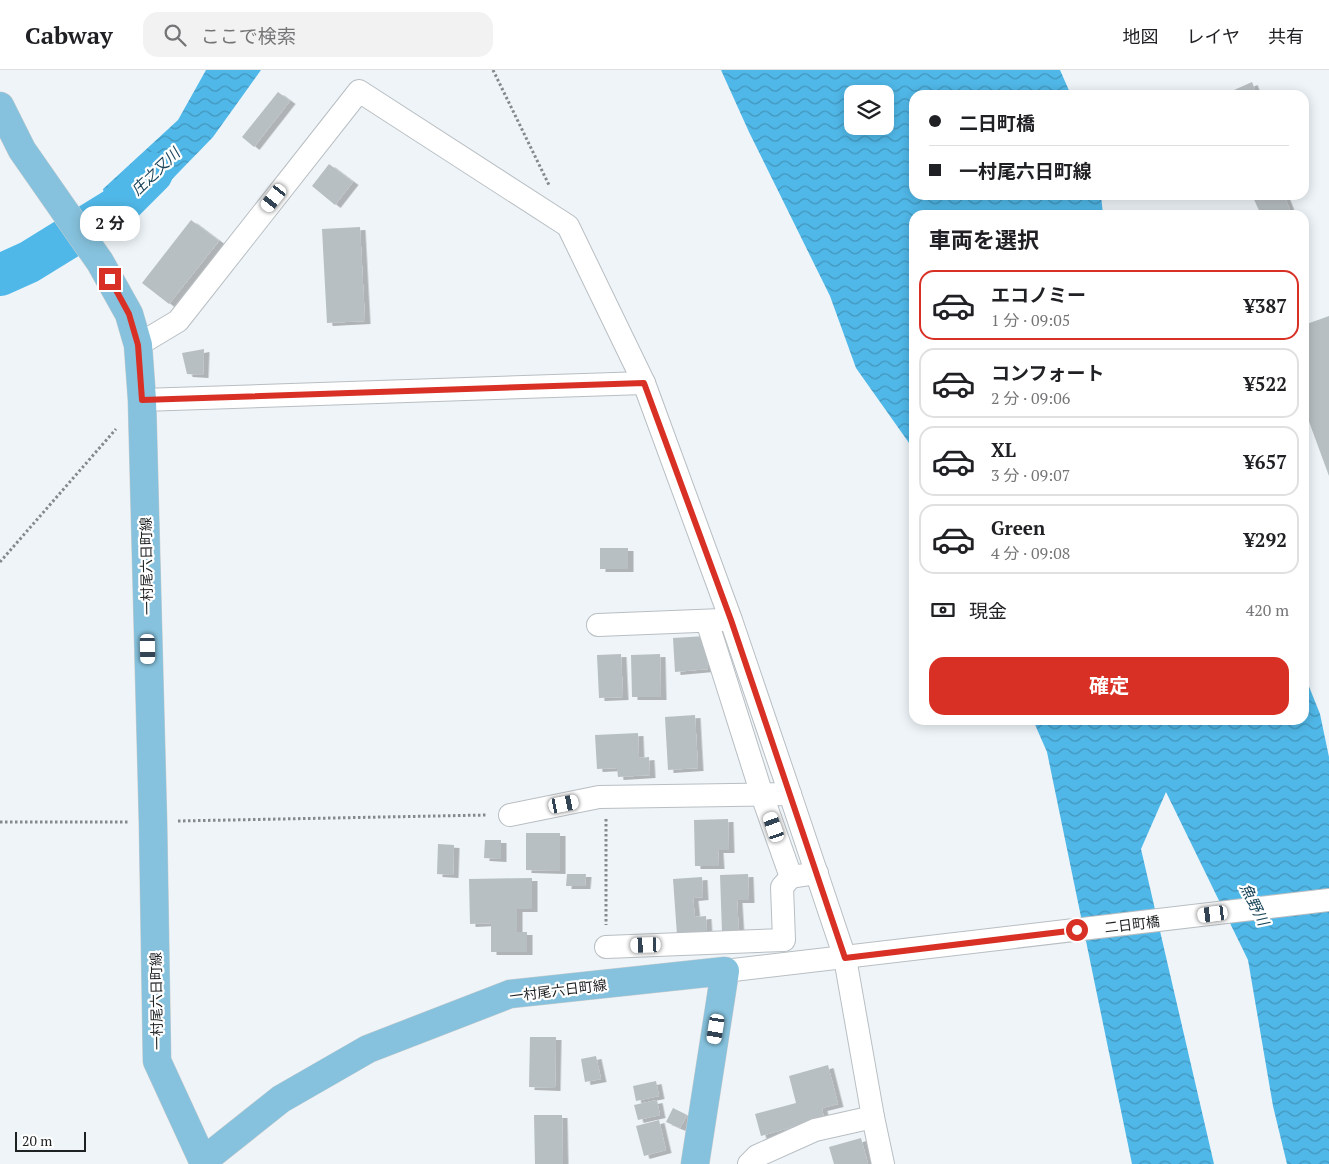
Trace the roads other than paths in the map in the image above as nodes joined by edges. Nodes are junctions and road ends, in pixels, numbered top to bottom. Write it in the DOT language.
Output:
graph roads {
  1 [pos="0,106"];
  2 [pos="138,345"];
  3 [pos="644,383"];
  4 [pos="142,400"];
  5 [pos="731,620"];
  6 [pos="707,621"];
  7 [pos="598,625"];
  8 [pos="762,794"];
  9 [pos="790,794"];
  10 [pos="510,815"];
  11 [pos="816,873"];
  12 [pos="791,877"];
  13 [pos="1329,900"];
  14 [pos="606,947"];
  15 [pos="845,958"];
  16 [pos="725,971"];
  17 [pos="872,1117"];
  18 [pos="201,1162"];
  19 [pos="695,1164"];
  20 [pos="749,1164"];
  21 [pos="883,1164"];
  1 -- 2 [label="main road, 一村尾六日町線"];
  2 -- 3 [label="street"];
  2 -- 4 [label="main road, 一村尾六日町線"];
  3 -- 4 [label="street"];
  3 -- 5 [label="street"];
  4 -- 18 [label="main road, 一村尾六日町線"];
  5 -- 6 [label="street"];
  5 -- 9 [label="street"];
  6 -- 7 [label="street"];
  6 -- 8 [label="street"];
  8 -- 9 [label="street"];
  8 -- 10 [label="street"];
  8 -- 12 [label="street"];
  9 -- 11 [label="street"];
  11 -- 12 [label="street"];
  11 -- 15 [label="street"];
  12 -- 14 [label="street"];
  13 -- 15 [label="street, 二日町橋"];
  15 -- 16 [label="street, 二日町橋"];
  15 -- 17 [label="street"];
  16 -- 18 [label="main road, 一村尾六日町線"];
  16 -- 19 [label="main road"];
  17 -- 20 [label="street"];
  17 -- 21 [label="street"];
}
